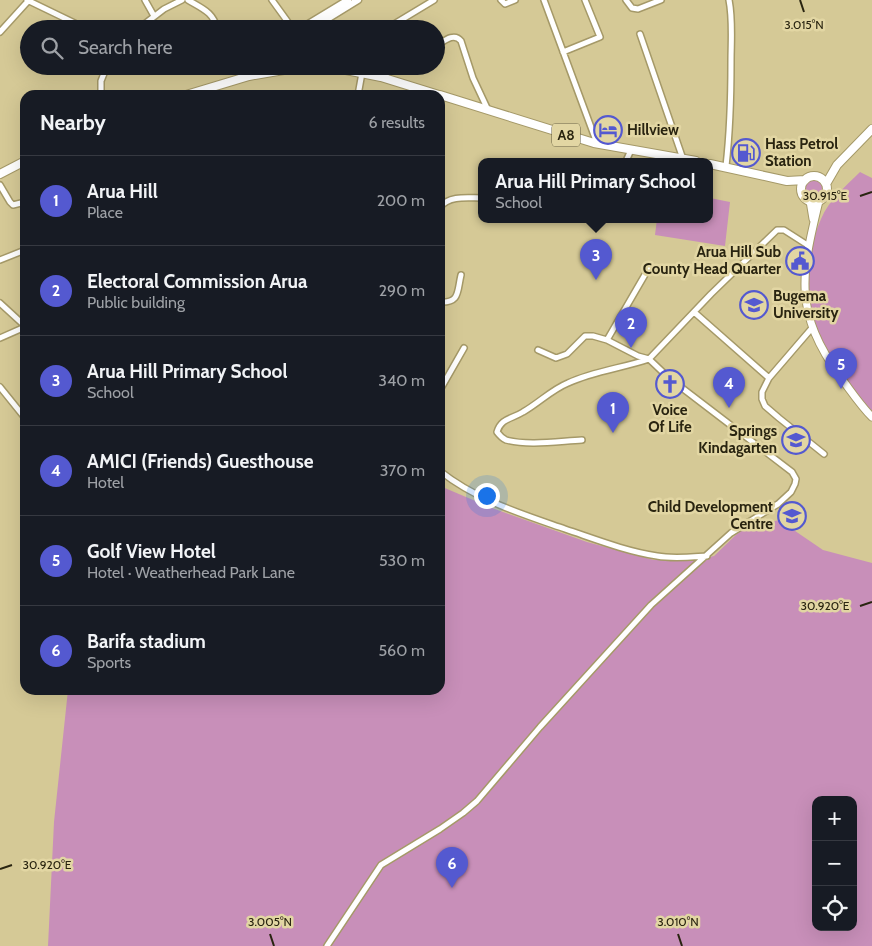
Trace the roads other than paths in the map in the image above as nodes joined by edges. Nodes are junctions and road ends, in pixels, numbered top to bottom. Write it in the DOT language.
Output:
graph roads {
  1 [pos="28,0"];
  2 [pos="145,0"];
  3 [pos="182,0"];
  4 [pos="188,0"];
  5 [pos="272,0"];
  6 [pos="348,0"];
  7 [pos="358,0"];
  8 [pos="434,0"];
  9 [pos="501,0"];
  10 [pos="515,0"];
  11 [pos="544,0"];
  12 [pos="586,0"];
  13 [pos="626,0"];
  14 [pos="661,0"];
  15 [pos="729,0"];
  16 [pos="154,16"];
  17 [pos="69,20"];
  18 [pos="149,20"];
  19 [pos="214,20"];
  20 [pos="286,20"];
  21 [pos="315,20"];
  22 [pos="326,20"];
  23 [pos="401,20"];
  24 [pos="0,32"];
  25 [pos="640,34"];
  26 [pos="445,41"];
  27 [pos="563,52"];
  28 [pos="103,75"];
  29 [pos="256,75"];
  30 [pos="361,75"];
  31 [pos="373,75"];
  32 [pos="384,75"];
  33 [pos="245,77"];
  34 [pos="381,77"];
  35 [pos="101,90"];
  36 [pos="213,90"];
  37 [pos="359,90"];
  38 [pos="423,90"];
  39 [pos="445,97"];
  40 [pos="488,110"];
  41 [pos="872,129"];
  42 [pos="594,143"];
  43 [pos="631,150"];
  44 [pos="627,158"];
  45 [pos="677,158"];
  46 [pos="683,158"];
  47 [pos="20,164"];
  48 [pos="713,164"];
  49 [pos="837,165"];
  50 [pos="726,166"];
  51 [pos="0,174"];
  52 [pos="816,176"];
  53 [pos="805,180"];
  54 [pos="787,181"];
  55 [pos="826,184"];
  56 [pos="0,185"];
  57 [pos="802,193"];
  58 [pos="478,198"];
  59 [pos="810,201"];
  60 [pos="819,201"];
  61 [pos="445,202"];
  62 [pos="20,203"];
  63 [pos="814,222"];
  64 [pos="809,246"];
  65 [pos="20,252"];
  66 [pos="0,260"];
  67 [pos="650,266"];
  68 [pos="461,275"];
  69 [pos="445,302"];
  70 [pos="0,303"];
  71 [pos="694,312"];
  72 [pos="20,322"];
  73 [pos="812,328"];
  74 [pos="20,329"];
  75 [pos="0,338"];
  76 [pos="607,340"];
  77 [pos="464,348"];
  78 [pos="538,350"];
  79 [pos="649,359"];
  80 [pos="769,378"];
  81 [pos="445,381"];
  82 [pos="0,387"];
  83 [pos="20,412"];
  84 [pos="872,416"];
  85 [pos="582,440"];
  86 [pos="824,454"];
  87 [pos="445,475"];
  88 [pos="707,556"];
  89 [pos="327,946"];
  1 -- 17 [label="street"];
  1 -- 24 [label="street"];
  2 -- 16 [label="street"];
  3 -- 16 [label="street"];
  4 -- 19 [label="street"];
  5 -- 20 [label="street"];
  6 -- 21 [label="street"];
  7 -- 22 [label="street"];
  8 -- 23 [label="street"];
  9 -- 10 [label="street"];
  11 -- 27 [label="street"];
  12 -- 27 [label="street"];
  13 -- 14 [label="street"];
  15 -- 50 [label="street"];
  16 -- 18 [label="street"];
  25 -- 46 [label="street"];
  26 -- 40 [label="street"];
  27 -- 42 [label="street"];
  28 -- 35 [label="street"];
  29 -- 33 [label="main road"];
  30 -- 37 [label="street"];
  31 -- 34 [label="main road, A8"];
  32 -- 34 [label="street"];
  33 -- 36 [label="main road"];
  34 -- 38 [label="main road, A8"];
  39 -- 40 [label="main road, A8"];
  40 -- 42 [label="main road, A8"];
  41 -- 49 [label="main road"];
  42 -- 43 [label="main road, A8"];
  43 -- 44 [label="street"];
  43 -- 45 [label="main road, A8"];
  47 -- 51 [label="main road"];
  48 -- 50 [label="main road"];
  49 -- 52 [label="main road"];
  49 -- 55 [label="main road"];
  50 -- 54 [label="main road"];
  52 -- 53 [label="main road"];
  52 -- 55 [label="main road"];
  53 -- 54 [label="main road"];
  53 -- 57 [label="main road"];
  54 -- 57 [label="main road"];
  55 -- 60 [label="main road"];
  56 -- 62 [label="street"];
  57 -- 59 [label="main road"];
  58 -- 61 [label="street"];
  59 -- 60 [label="main road"];
  59 -- 63 [label="main road"];
  60 -- 63 [label="main road"];
  63 -- 64 [label="main road"];
  64 -- 71 [label="street"];
  64 -- 73 [label="main road"];
  65 -- 66 [label="street"];
  67 -- 76 [label="street"];
  68 -- 69 [label="street"];
  70 -- 72 [label="street"];
  71 -- 79 [label="street"];
  71 -- 80 [label="street"];
  73 -- 80 [label="street"];
  73 -- 84 [label="main road"];
  74 -- 75 [label="street"];
  76 -- 78 [label="street"];
  76 -- 79 [label="street"];
  77 -- 81 [label="street"];
  79 -- 85 [label="street"];
  79 -- 88 [label="street"];
  80 -- 86 [label="street"];
  82 -- 83 [label="street"];
  87 -- 88 [label="street"];
  88 -- 89 [label="street"];
}
